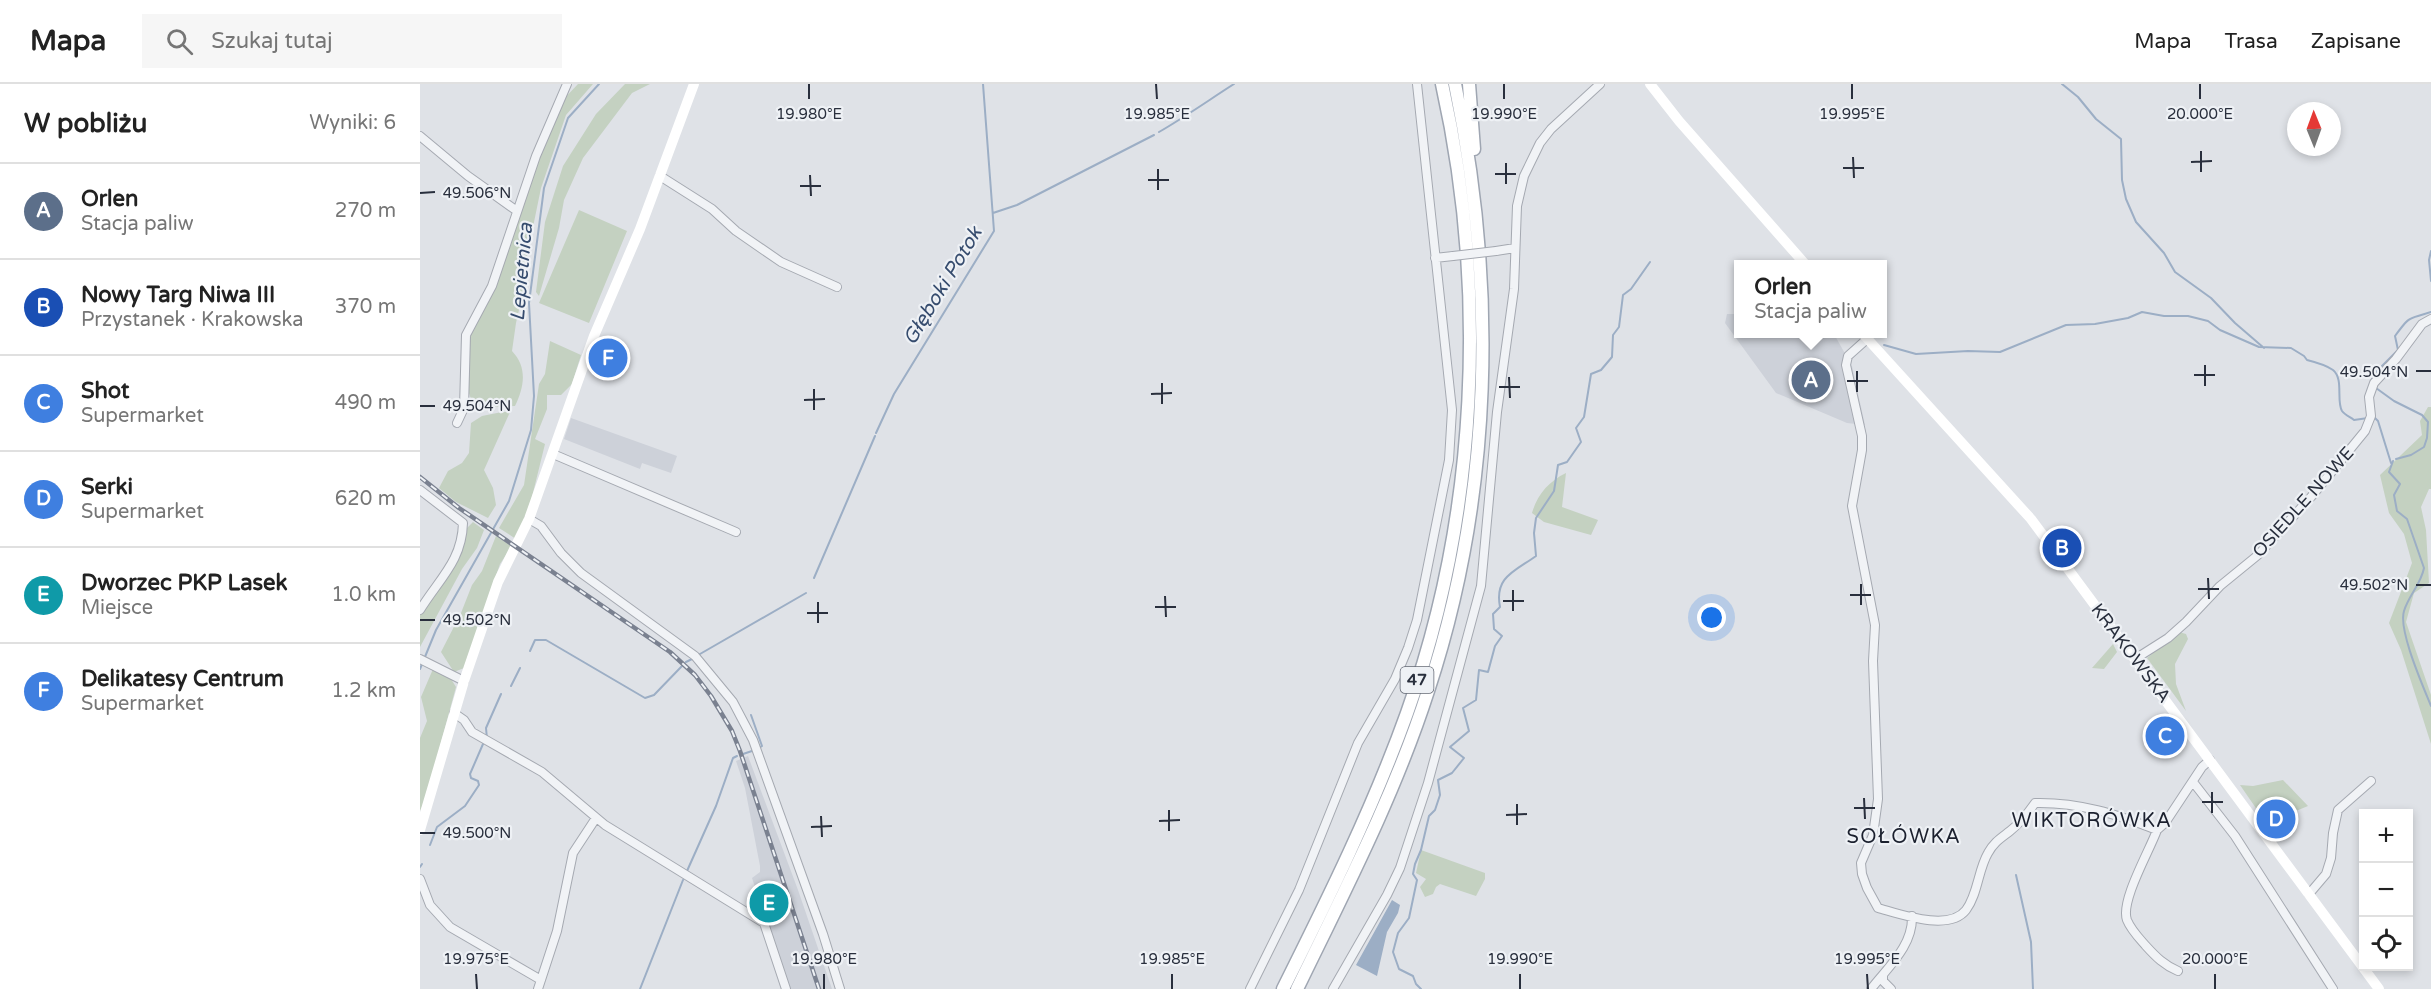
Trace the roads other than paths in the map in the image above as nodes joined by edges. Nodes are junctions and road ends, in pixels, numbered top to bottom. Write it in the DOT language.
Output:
graph roads {
  1 [pos="567,84"];
  2 [pos="694,84"];
  3 [pos="1417,84"];
  4 [pos="1442,84"];
  5 [pos="1455,84"];
  6 [pos="1469,84"];
  7 [pos="1600,84"];
  8 [pos="1650,84"];
  9 [pos="420,136"];
  10 [pos="660,176"];
  11 [pos="1474,186"];
  12 [pos="518,211"];
  13 [pos="1515,248"];
  14 [pos="1436,258"];
  15 [pos="1801,260"];
  16 [pos="837,287"];
  17 [pos="2431,319"];
  18 [pos="1863,338"];
  19 [pos="1867,338"];
  20 [pos="457,423"];
  21 [pos="553,454"];
  22 [pos="420,490"];
  23 [pos="529,519"];
  24 [pos="736,532"];
  25 [pos="420,610"];
  26 [pos="420,659"];
  27 [pos="2135,659"];
  28 [pos="464,681"];
  29 [pos="454,713"];
  30 [pos="2210,760"];
  31 [pos="2371,781"];
  32 [pos="2193,782"];
  33 [pos="597,818"];
  34 [pos="420,830"];
  35 [pos="2157,830"];
  36 [pos="420,879"];
  37 [pos="2309,894"];
  38 [pos="1912,916"];
  39 [pos="2178,971"];
  40 [pos="1883,976"];
  41 [pos="541,980"];
  42 [pos="538,989"];
  43 [pos="786,989"];
  44 [pos="840,989"];
  45 [pos="1250,989"];
  46 [pos="1283,989"];
  47 [pos="1296,989"];
  48 [pos="1333,989"];
  49 [pos="1871,989"];
  50 [pos="1891,989"];
  51 [pos="2333,989"];
  52 [pos="2379,989"];
  1 -- 12 [label="street"];
  2 -- 10 [label="main road"];
  3 -- 14 [label="street"];
  4 -- 46 [label="main road, 47"];
  5 -- 11 [label="main road, 47"];
  6 -- 11 [label="main road"];
  7 -- 13 [label="street"];
  8 -- 15 [label="main road"];
  9 -- 12 [label="street"];
  10 -- 16 [label="street"];
  10 -- 21 [label="main road"];
  11 -- 47 [label="main road, 47"];
  12 -- 20 [label="street"];
  13 -- 14 [label="street, bridge"];
  13 -- 48 [label="street"];
  14 -- 45 [label="street"];
  17 -- 27 [label="street, OSIEDLE NOWE"];
  18 -- 38 [label="street"];
  19 -- 27 [label="main road, KRAKOWSKA"];
  21 -- 23 [label="main road"];
  21 -- 24 [label="street"];
  22 -- 25 [label="street"];
  23 -- 28 [label="main road"];
  23 -- 44 [label="street"];
  26 -- 28 [label="street"];
  27 -- 30 [label="main road, KRAKOWSKA"];
  28 -- 29 [label="main road"];
  29 -- 33 [label="street"];
  29 -- 34 [label="main road"];
  30 -- 32 [label="street"];
  30 -- 37 [label="main road, KRAKOWSKA"];
  31 -- 37 [label="street"];
  32 -- 35 [label="street"];
  32 -- 51 [label="street"];
  33 -- 41 [label="street"];
  33 -- 43 [label="street"];
  35 -- 38 [label="street"];
  35 -- 39 [label="street"];
  36 -- 41 [label="street"];
  37 -- 52 [label="main road, KRAKOWSKA"];
  38 -- 40 [label="street"];
  40 -- 49 [label="street"];
  40 -- 50 [label="street"];
  41 -- 42 [label="street"];
}
